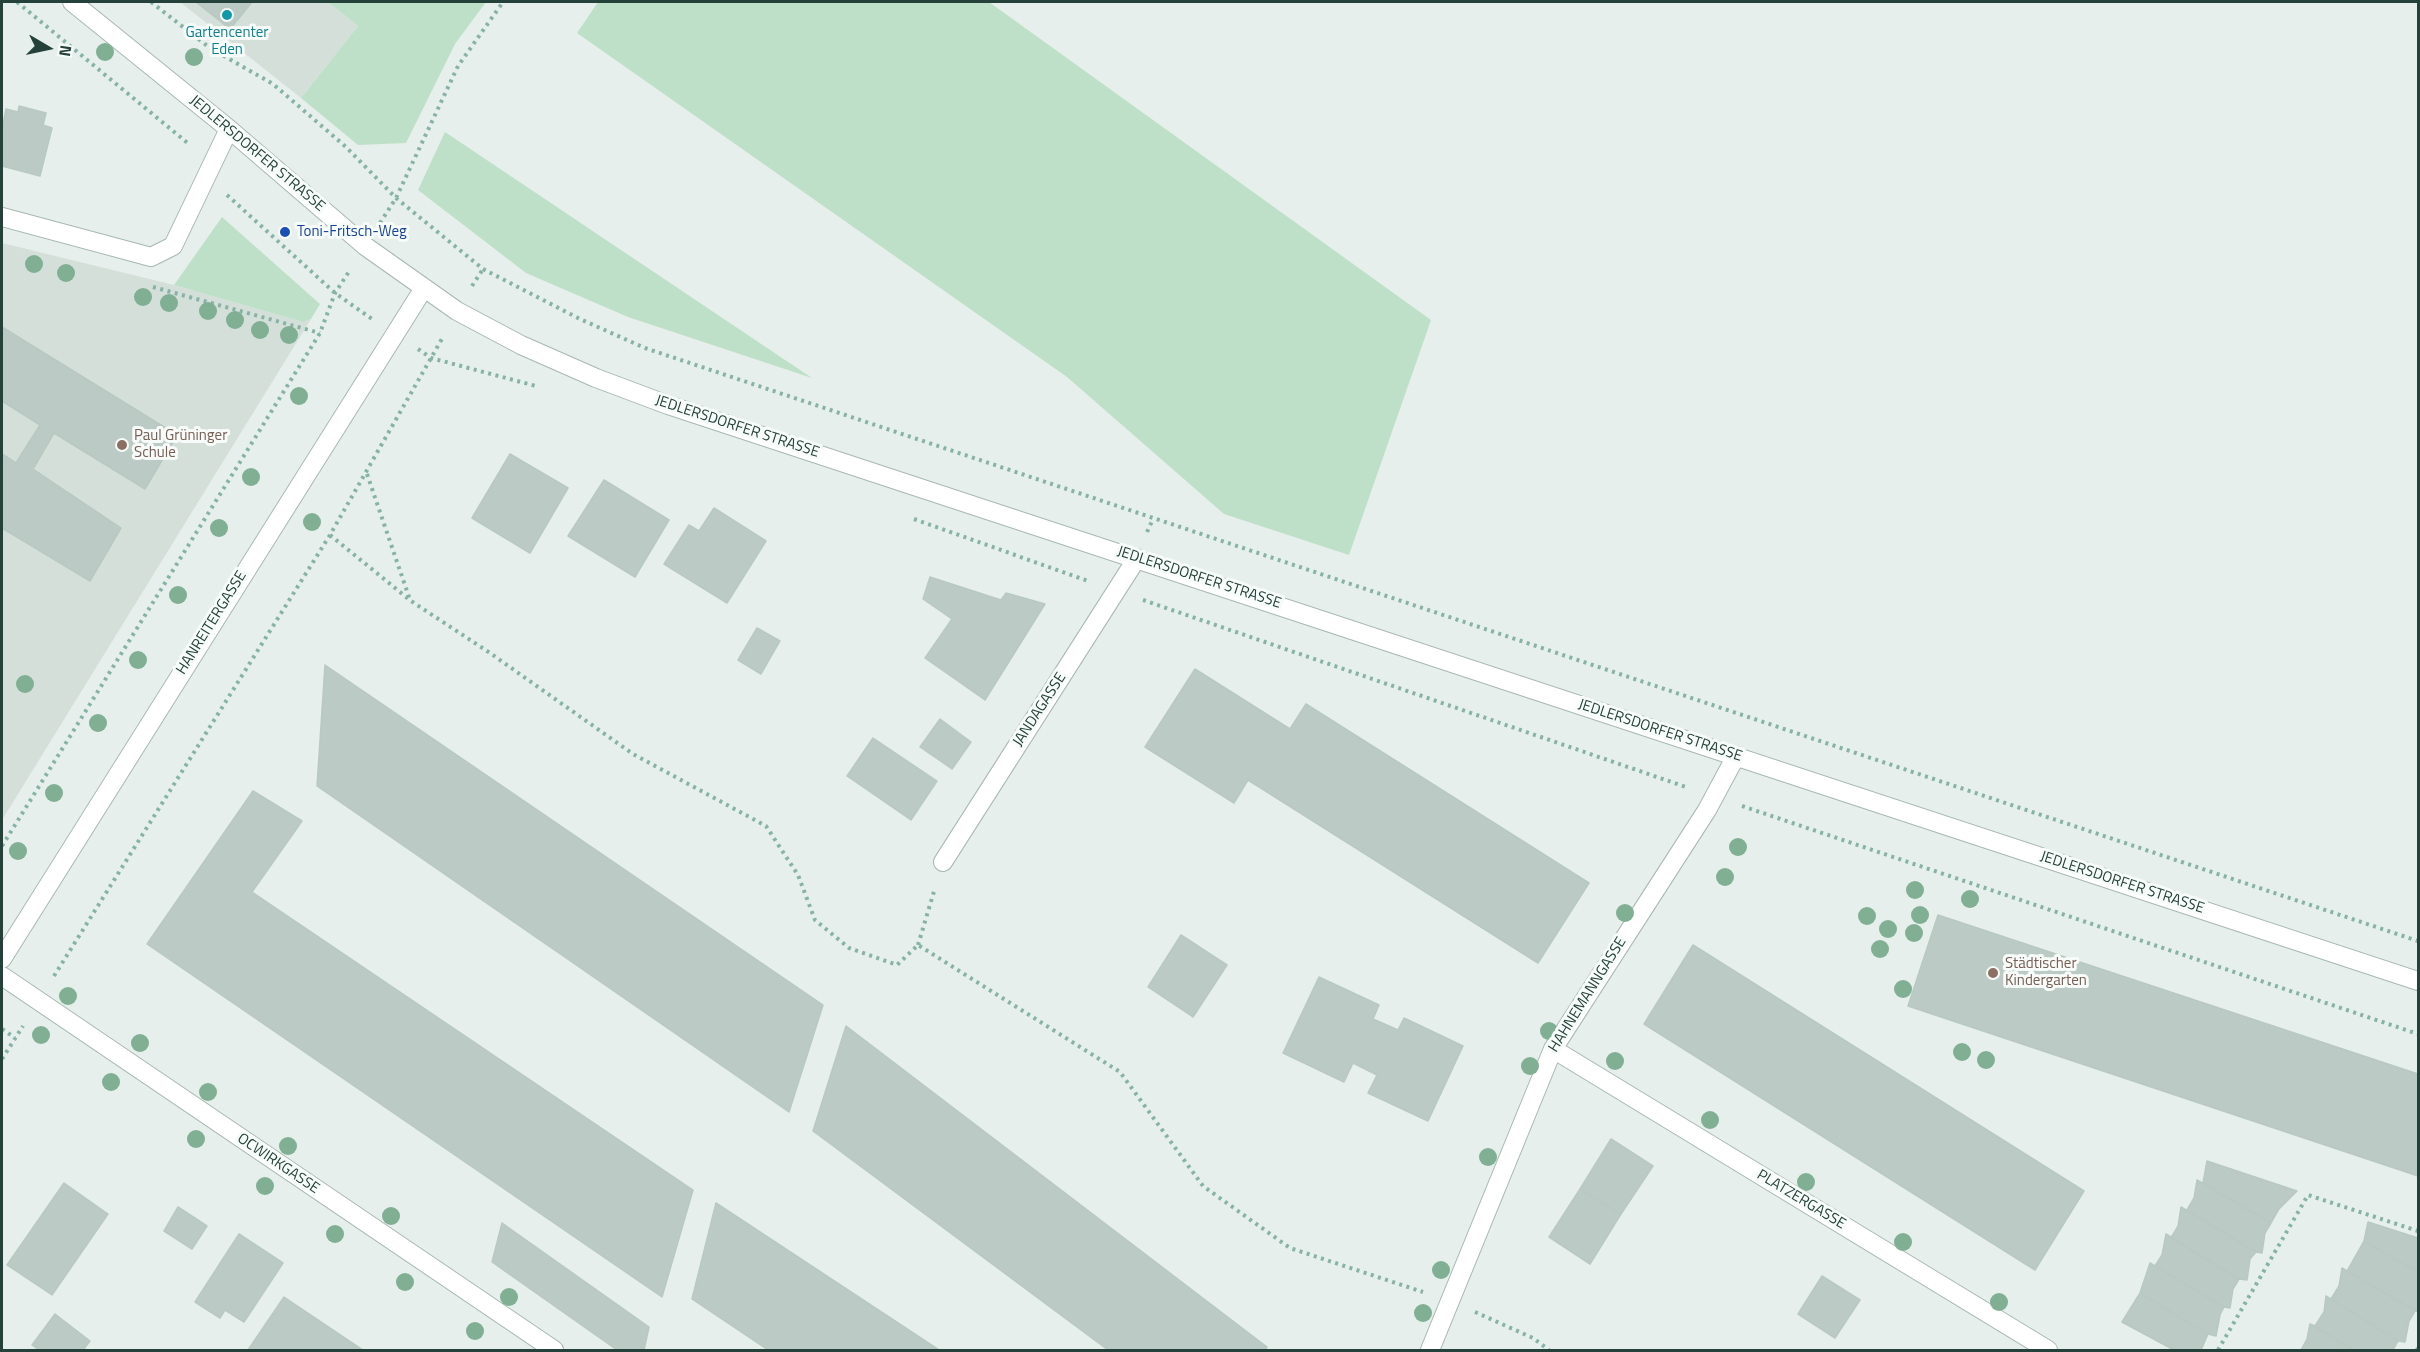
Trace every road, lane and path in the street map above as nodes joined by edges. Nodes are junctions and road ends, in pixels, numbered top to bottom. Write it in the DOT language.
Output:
graph roads {
  1 [pos="17,2"];
  2 [pos="72,2"];
  3 [pos="151,2"];
  4 [pos="503,2"];
  5 [pos="229,129"];
  6 [pos="211,163"];
  7 [pos="396,198"];
  8 [pos="2,217"];
  9 [pos="148,286"];
  10 [pos="424,288"];
  11 [pos="320,333"];
  12 [pos="548,390"];
  13 [pos="366,473"];
  14 [pos="904,516"];
  15 [pos="330,535"];
  16 [pos="1137,558"];
  17 [pos="1116,591"];
  18 [pos="411,601"];
  19 [pos="1736,756"];
  20 [pos="1715,797"];
  21 [pos="2,846"];
  22 [pos="943,862"];
  23 [pos="2418,941"];
  24 [pos="918,945"];
  25 [pos="2,959"];
  26 [pos="2,976"];
  27 [pos="2418,981"];
  28 [pos="38,1002"];
  29 [pos="2,1029"];
  30 [pos="2418,1034"];
  31 [pos="15,1038"];
  32 [pos="1553,1049"];
  33 [pos="2,1059"];
  34 [pos="2418,1231"];
  35 [pos="1451,1302"];
  36 [pos="554,1350"];
  37 [pos="1430,1350"];
  38 [pos="1549,1350"];
  39 [pos="2048,1350"];
  40 [pos="2218,1350"];
  1 -- 6 [label="path"];
  2 -- 5 [label="street, JEDLERSDORFER STRASSE"];
  3 -- 7 [label="path"];
  4 -- 7 [label="path"];
  5 -- 6 [label="street"];
  5 -- 10 [label="street, JEDLERSDORFER STRASSE"];
  6 -- 8 [label="street"];
  6 -- 11 [label="path"];
  7 -- 23 [label="path"];
  9 -- 11 [label="path"];
  10 -- 16 [label="street, JEDLERSDORFER STRASSE"];
  10 -- 25 [label="street, HANREITERGASSE"];
  11 -- 21 [label="path"];
  12 -- 13 [label="path"];
  13 -- 15 [label="path"];
  13 -- 18 [label="path"];
  14 -- 17 [label="path"];
  15 -- 18 [label="path"];
  15 -- 28 [label="path"];
  16 -- 17 [label="street, JANDAGASSE"];
  16 -- 19 [label="street, JEDLERSDORFER STRASSE"];
  17 -- 20 [label="path"];
  17 -- 22 [label="street, JANDAGASSE"];
  18 -- 24 [label="path"];
  19 -- 20 [label="street, HAHNEMANNGASSE"];
  19 -- 27 [label="street, JEDLERSDORFER STRASSE"];
  20 -- 30 [label="path"];
  20 -- 32 [label="street, HAHNEMANNGASSE"];
  22 -- 24 [label="path"];
  24 -- 35 [label="path"];
  26 -- 28 [label="street, OCWIRKGASSE"];
  28 -- 31 [label="path"];
  28 -- 36 [label="street, OCWIRKGASSE"];
  29 -- 31 [label="path"];
  31 -- 33 [label="path"];
  32 -- 35 [label="street, HAHNEMANNGASSE"];
  32 -- 39 [label="street, PLATZERGASSE"];
  34 -- 40 [label="path"];
  35 -- 37 [label="street, HAHNEMANNGASSE"];
  35 -- 38 [label="path"];
}
